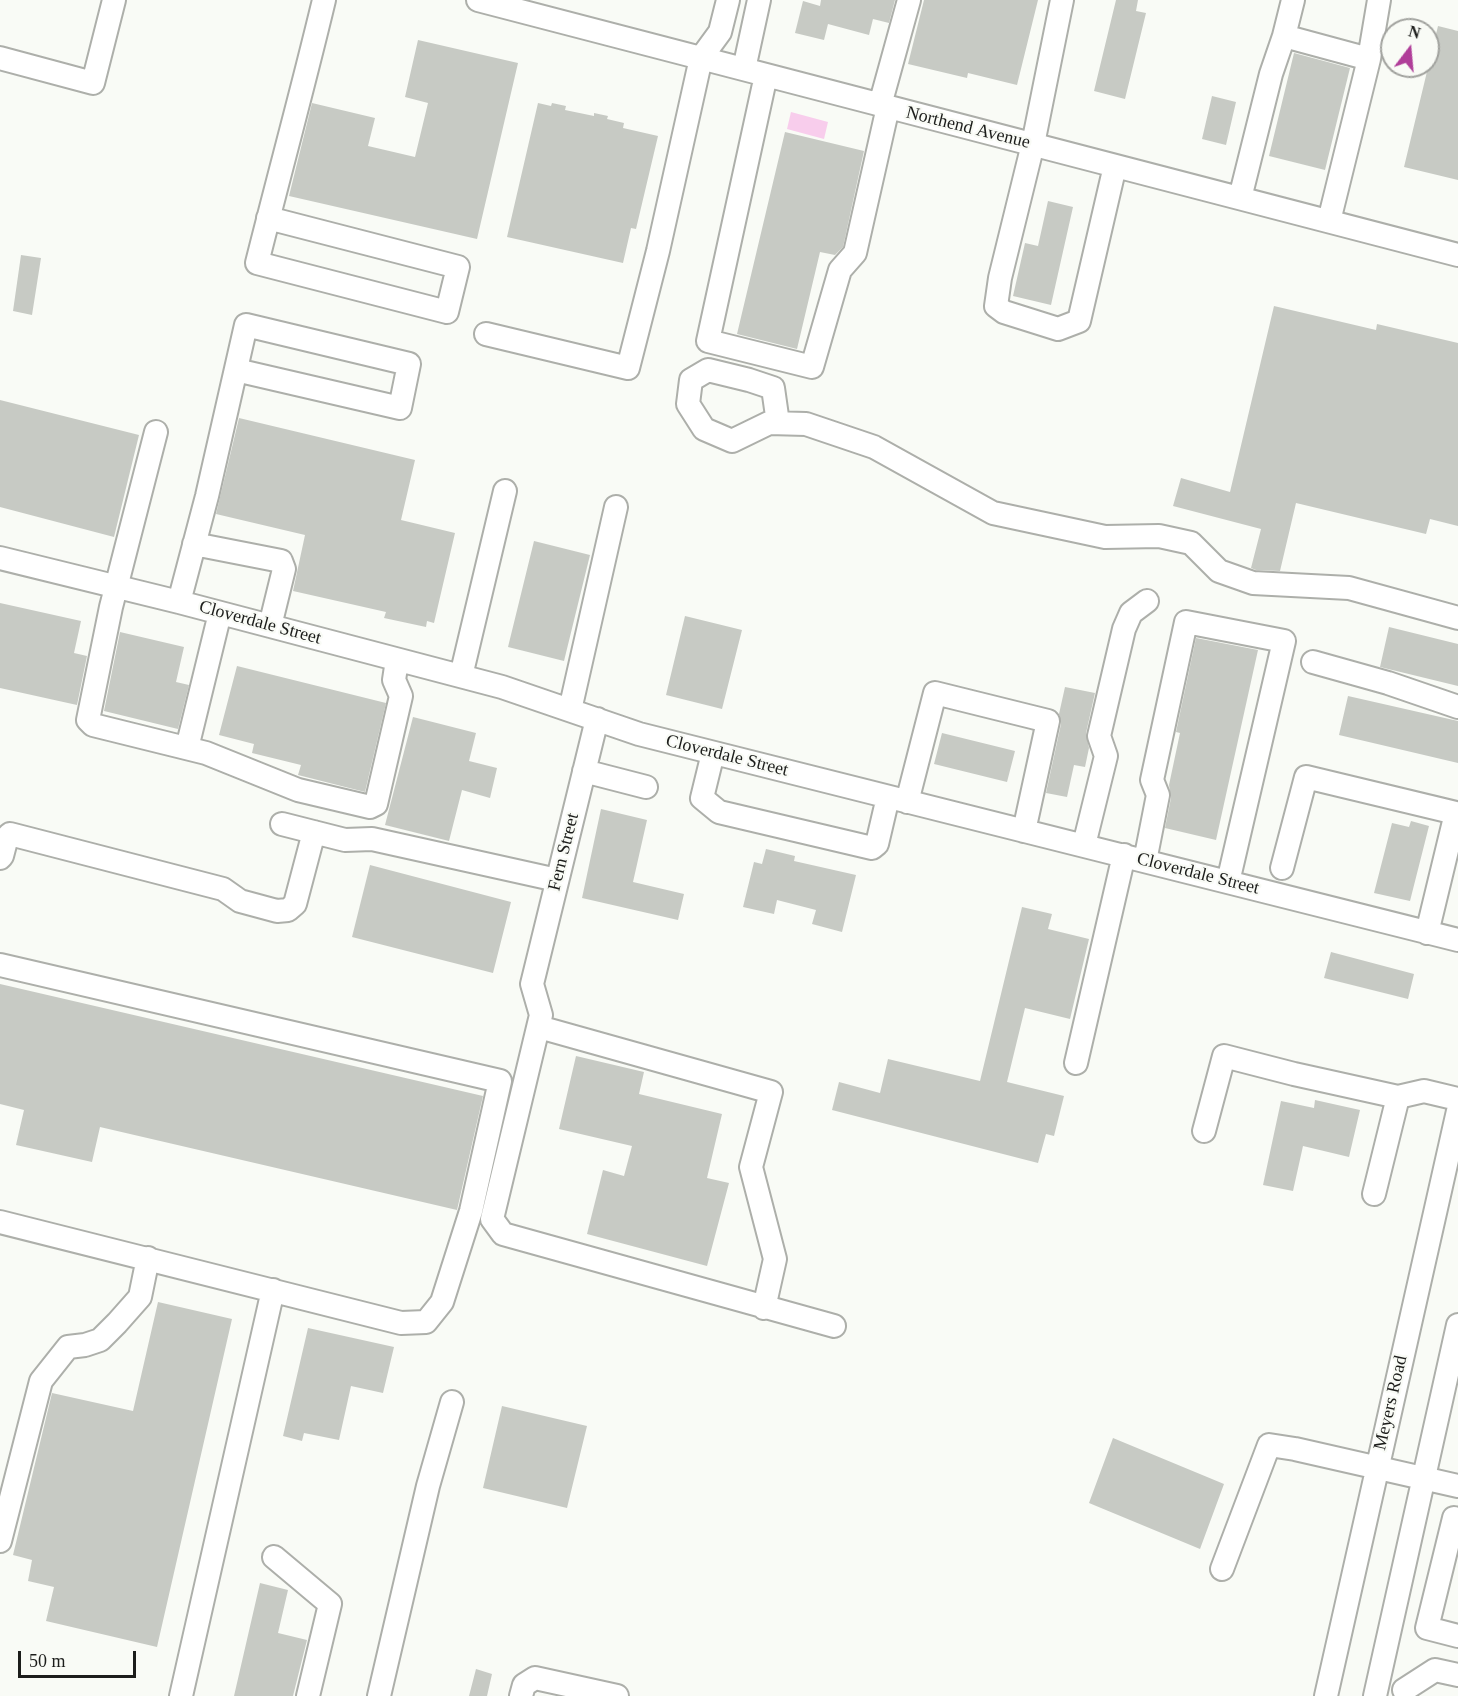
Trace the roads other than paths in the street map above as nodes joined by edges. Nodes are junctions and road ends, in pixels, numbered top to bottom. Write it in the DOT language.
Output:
graph roads {
  1 [pos="114,0"];
  2 [pos="324,0"];
  3 [pos="728,0"];
  4 [pos="759,0"];
  5 [pos="909,0"];
  6 [pos="1062,0"];
  7 [pos="1293,0"];
  8 [pos="1379,0"];
  9 [pos="486,1"];
  10 [pos="1284,36"];
  11 [pos="0,58"];
  12 [pos="701,58"];
  13 [pos="1369,59"];
  14 [pos="744,69"];
  15 [pos="766,75"];
  16 [pos="884,106"];
  17 [pos="1033,144"];
  18 [pos="1115,166"];
  19 [pos="1240,198"];
  20 [pos="268,218"];
  21 [pos="1329,221"];
  22 [pos="1458,255"];
  23 [pos="486,334"];
  24 [pos="236,370"];
  25 [pos="778,423"];
  26 [pos="156,432"];
  27 [pos="505,490"];
  28 [pos="616,507"];
  29 [pos="195,544"];
  30 [pos="0,558"];
  31 [pos="116,586"];
  32 [pos="1147,601"];
  33 [pos="179,602"];
  34 [pos="220,613"];
  35 [pos="1458,618"];
  36 [pos="270,626"];
  37 [pos="397,660"];
  38 [pos="1313,662"];
  39 [pos="461,676"];
  40 [pos="1458,707"];
  41 [pos="570,710"];
  42 [pos="597,719"];
  43 [pos="187,748"];
  44 [pos="714,753"];
  45 [pos="584,771"];
  46 [pos="646,787"];
  47 [pos="897,799"];
  48 [pos="1457,813"];
  49 [pos="282,824"];
  50 [pos="1024,831"];
  51 [pos="314,832"];
  52 [pos="1084,845"];
  53 [pos="0,858"];
  54 [pos="1134,858"];
  55 [pos="1282,868"];
  56 [pos="557,880"];
  57 [pos="1228,882"];
  58 [pos="1427,933"];
  59 [pos="1458,940"];
  60 [pos="0,965"];
  61 [pos="538,1027"];
  62 [pos="1076,1063"];
  63 [pos="1398,1097"];
  64 [pos="1458,1099"];
  65 [pos="1458,1111"];
  66 [pos="1204,1131"];
  67 [pos="1374,1194"];
  68 [pos="0,1222"];
  69 [pos="147,1258"];
  70 [pos="273,1290"];
  71 [pos="764,1308"];
  72 [pos="1458,1325"];
  73 [pos="834,1326"];
  74 [pos="452,1402"];
  75 [pos="1377,1467"];
  76 [pos="1424,1477"];
  77 [pos="1458,1486"];
  78 [pos="1458,1519"];
  79 [pos="0,1541"];
  80 [pos="274,1557"];
  81 [pos="1222,1569"];
  82 [pos="1458,1636"];
  83 [pos="1458,1675"];
  84 [pos="1376,1690"];
  85 [pos="1405,1693"];
  86 [pos="181,1696"];
  87 [pos="308,1696"];
  88 [pos="379,1696"];
  89 [pos="521,1696"];
  90 [pos="617,1696"];
  91 [pos="1326,1696"];
  1 -- 11 [label="street"];
  2 -- 20 [label="street"];
  3 -- 12 [label="street"];
  4 -- 14 [label="street"];
  5 -- 16 [label="street"];
  6 -- 17 [label="street"];
  7 -- 10 [label="street"];
  8 -- 13 [label="street"];
  9 -- 12 [label="street, Northend Avenue"];
  10 -- 13 [label="street"];
  10 -- 19 [label="street"];
  12 -- 14 [label="street, Northend Avenue"];
  12 -- 23 [label="street"];
  13 -- 21 [label="street"];
  14 -- 15 [label="street, Northend Avenue"];
  15 -- 16 [label="street, Northend Avenue"];
  15 -- 16 [label="street"];
  16 -- 17 [label="street, Northend Avenue"];
  17 -- 18 [label="street, Northend Avenue"];
  17 -- 18 [label="street"];
  18 -- 19 [label="street, Northend Avenue"];
  19 -- 21 [label="street, Northend Avenue"];
  20 -- 20 [label="street"];
  21 -- 22 [label="street, Northend Avenue"];
  24 -- 24 [label="street"];
  24 -- 29 [label="street"];
  25 -- 35 [label="street"];
  26 -- 31 [label="street"];
  27 -- 39 [label="street"];
  28 -- 41 [label="street"];
  29 -- 33 [label="street"];
  29 -- 36 [label="street"];
  30 -- 31 [label="street, Cloverdale Street"];
  31 -- 33 [label="street, Cloverdale Street"];
  31 -- 43 [label="street"];
  32 -- 52 [label="street"];
  33 -- 34 [label="street, Cloverdale Street"];
  34 -- 36 [label="street, Cloverdale Street"];
  34 -- 43 [label="street"];
  36 -- 37 [label="street, Cloverdale Street"];
  37 -- 39 [label="street, Cloverdale Street"];
  37 -- 43 [label="street"];
  38 -- 40 [label="street"];
  39 -- 41 [label="street, Cloverdale Street"];
  41 -- 42 [label="street, Cloverdale Street"];
  42 -- 44 [label="street, Cloverdale Street"];
  42 -- 45 [label="street, Fern Street"];
  44 -- 47 [label="street, Cloverdale Street"];
  44 -- 47 [label="street"];
  45 -- 46 [label="street"];
  45 -- 56 [label="street, Fern Street"];
  47 -- 50 [label="street, Cloverdale Street"];
  47 -- 50 [label="street"];
  48 -- 55 [label="street"];
  48 -- 58 [label="street"];
  49 -- 51 [label="street"];
  50 -- 52 [label="street, Cloverdale Street"];
  51 -- 53 [label="street"];
  51 -- 56 [label="street"];
  52 -- 54 [label="street, Cloverdale Street"];
  54 -- 57 [label="street, Cloverdale Street"];
  54 -- 57 [label="street"];
  54 -- 62 [label="street"];
  56 -- 61 [label="street, Fern Street"];
  57 -- 58 [label="street, Cloverdale Street"];
  58 -- 59 [label="street, Cloverdale Street"];
  60 -- 70 [label="street"];
  61 -- 71 [label="street"];
  61 -- 71 [label="street"];
  63 -- 64 [label="street"];
  63 -- 66 [label="street"];
  63 -- 67 [label="street"];
  65 -- 75 [label="street, Meyers Road"];
  68 -- 69 [label="street"];
  69 -- 70 [label="street"];
  69 -- 79 [label="street"];
  70 -- 86 [label="street"];
  71 -- 73 [label="street"];
  72 -- 76 [label="street"];
  74 -- 88 [label="street"];
  75 -- 76 [label="street"];
  75 -- 81 [label="street"];
  75 -- 91 [label="street, Meyers Road"];
  76 -- 77 [label="street"];
  76 -- 84 [label="street"];
  78 -- 82 [label="street"];
  80 -- 87 [label="street"];
  83 -- 85 [label="street"];
  84 -- 85 [label="street"];
  89 -- 90 [label="street"];
}
